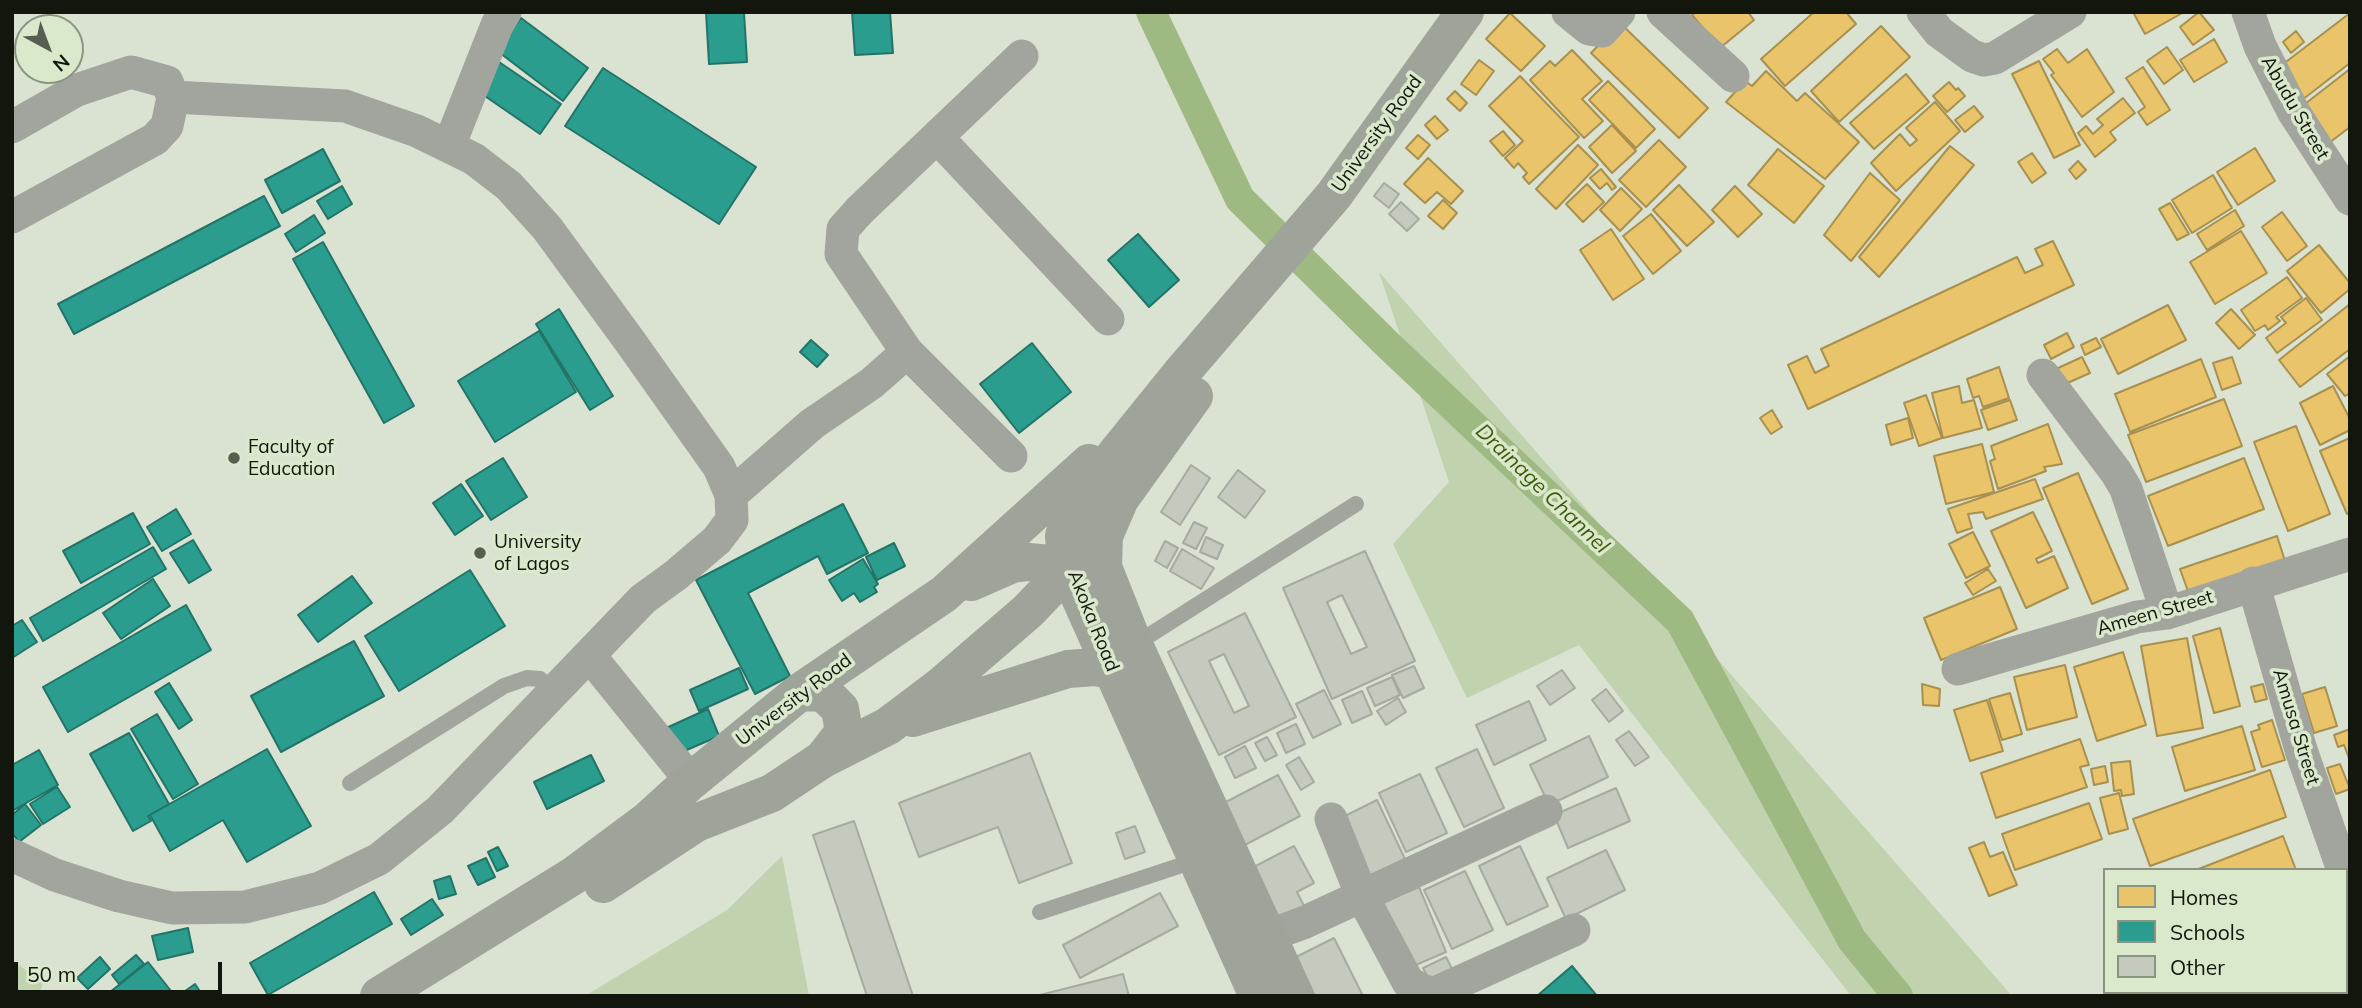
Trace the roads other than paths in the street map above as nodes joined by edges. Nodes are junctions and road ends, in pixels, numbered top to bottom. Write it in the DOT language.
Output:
graph roads {
  1 [pos="505,12"];
  2 [pos="1465,12"];
  3 [pos="1568,12"];
  4 [pos="1619,12"];
  5 [pos="1663,12"];
  6 [pos="2070,12"];
  7 [pos="2248,12"];
  8 [pos="1931,22"];
  9 [pos="2033,22"];
  10 [pos="1022,56"];
  11 [pos="1733,76"];
  12 [pos="173,97"];
  13 [pos="12,127"];
  14 [pos="937,137"];
  15 [pos="449,146"];
  16 [pos="2350,200"];
  17 [pos="12,217"];
  18 [pos="1286,253"];
  19 [pos="1108,319"];
  20 [pos="907,352"];
  21 [pos="1183,371"];
  22 [pos="2043,375"];
  23 [pos="1011,456"];
  24 [pos="731,495"];
  25 [pos="1120,499"];
  26 [pos="1356,504"];
  27 [pos="2350,554"];
  28 [pos="1070,566"];
  29 [pos="2253,583"];
  30 [pos="944,594"];
  31 [pos="1115,597"];
  32 [pos="2167,613"];
  33 [pos="590,656"];
  34 [pos="1123,657"];
  35 [pos="1958,669"];
  36 [pos="555,692"];
  37 [pos="800,692"];
  38 [pos="888,726"];
  39 [pos="823,759"];
  40 [pos="691,781"];
  41 [pos="350,783"];
  42 [pos="1546,811"];
  43 [pos="1331,819"];
  44 [pos="2340,825"];
  45 [pos="12,855"];
  46 [pos="1197,859"];
  47 [pos="2343,868"];
  48 [pos="1362,896"];
  49 [pos="1040,912"];
  50 [pos="1574,930"];
  51 [pos="1267,936"];
  52 [pos="379,996"];
  53 [pos="427,996"];
  54 [pos="1258,996"];
  55 [pos="1295,996"];
  1 -- 15 [label="street"];
  2 -- 18 [label="main road, University Road"];
  3 -- 4 [label="street"];
  5 -- 11 [label="street"];
  6 -- 9 [label="street"];
  7 -- 16 [label="street, Abudu Street"];
  8 -- 9 [label="street"];
  10 -- 14 [label="street"];
  12 -- 13 [label="street"];
  12 -- 15 [label="street"];
  12 -- 17 [label="street"];
  14 -- 19 [label="street"];
  14 -- 20 [label="street"];
  15 -- 24 [label="street"];
  18 -- 21 [label="main road, Akoka Road"];
  18 -- 25 [label="main road"];
  20 -- 23 [label="street"];
  20 -- 24 [label="street"];
  21 -- 28 [label="main road, Akoka Road"];
  21 -- 30 [label="main road, University Road"];
  22 -- 32 [label="street"];
  24 -- 33 [label="street"];
  25 -- 28 [label="main road"];
  25 -- 31 [label="main road"];
  26 -- 34 [label="lane"];
  27 -- 29 [label="street, Ameen Street"];
  28 -- 30 [label="main road"];
  28 -- 31 [label="main road"];
  28 -- 34 [label="main road, Akoka Road"];
  28 -- 38 [label="main road"];
  29 -- 32 [label="street, Ameen Street"];
  29 -- 44 [label="street, Amusa Street"];
  30 -- 37 [label="main road, University Road"];
  31 -- 34 [label="main road"];
  32 -- 35 [label="street, Ameen Street"];
  33 -- 36 [label="street"];
  33 -- 40 [label="street"];
  34 -- 38 [label="main road"];
  34 -- 46 [label="main road, Akoka Road"];
  34 -- 51 [label="main road"];
  36 -- 41 [label="lane"];
  36 -- 45 [label="street"];
  37 -- 39 [label="main road"];
  37 -- 40 [label="main road, University Road"];
  38 -- 39 [label="main road"];
  39 -- 53 [label="main road"];
  40 -- 52 [label="main road, University Road"];
  42 -- 48 [label="street"];
  43 -- 48 [label="street"];
  44 -- 47 [label="street, Amusa Street"];
  46 -- 49 [label="lane"];
  46 -- 54 [label="main road, Akoka Road"];
  48 -- 50 [label="street"];
  48 -- 51 [label="street"];
  51 -- 55 [label="main road"];
}
